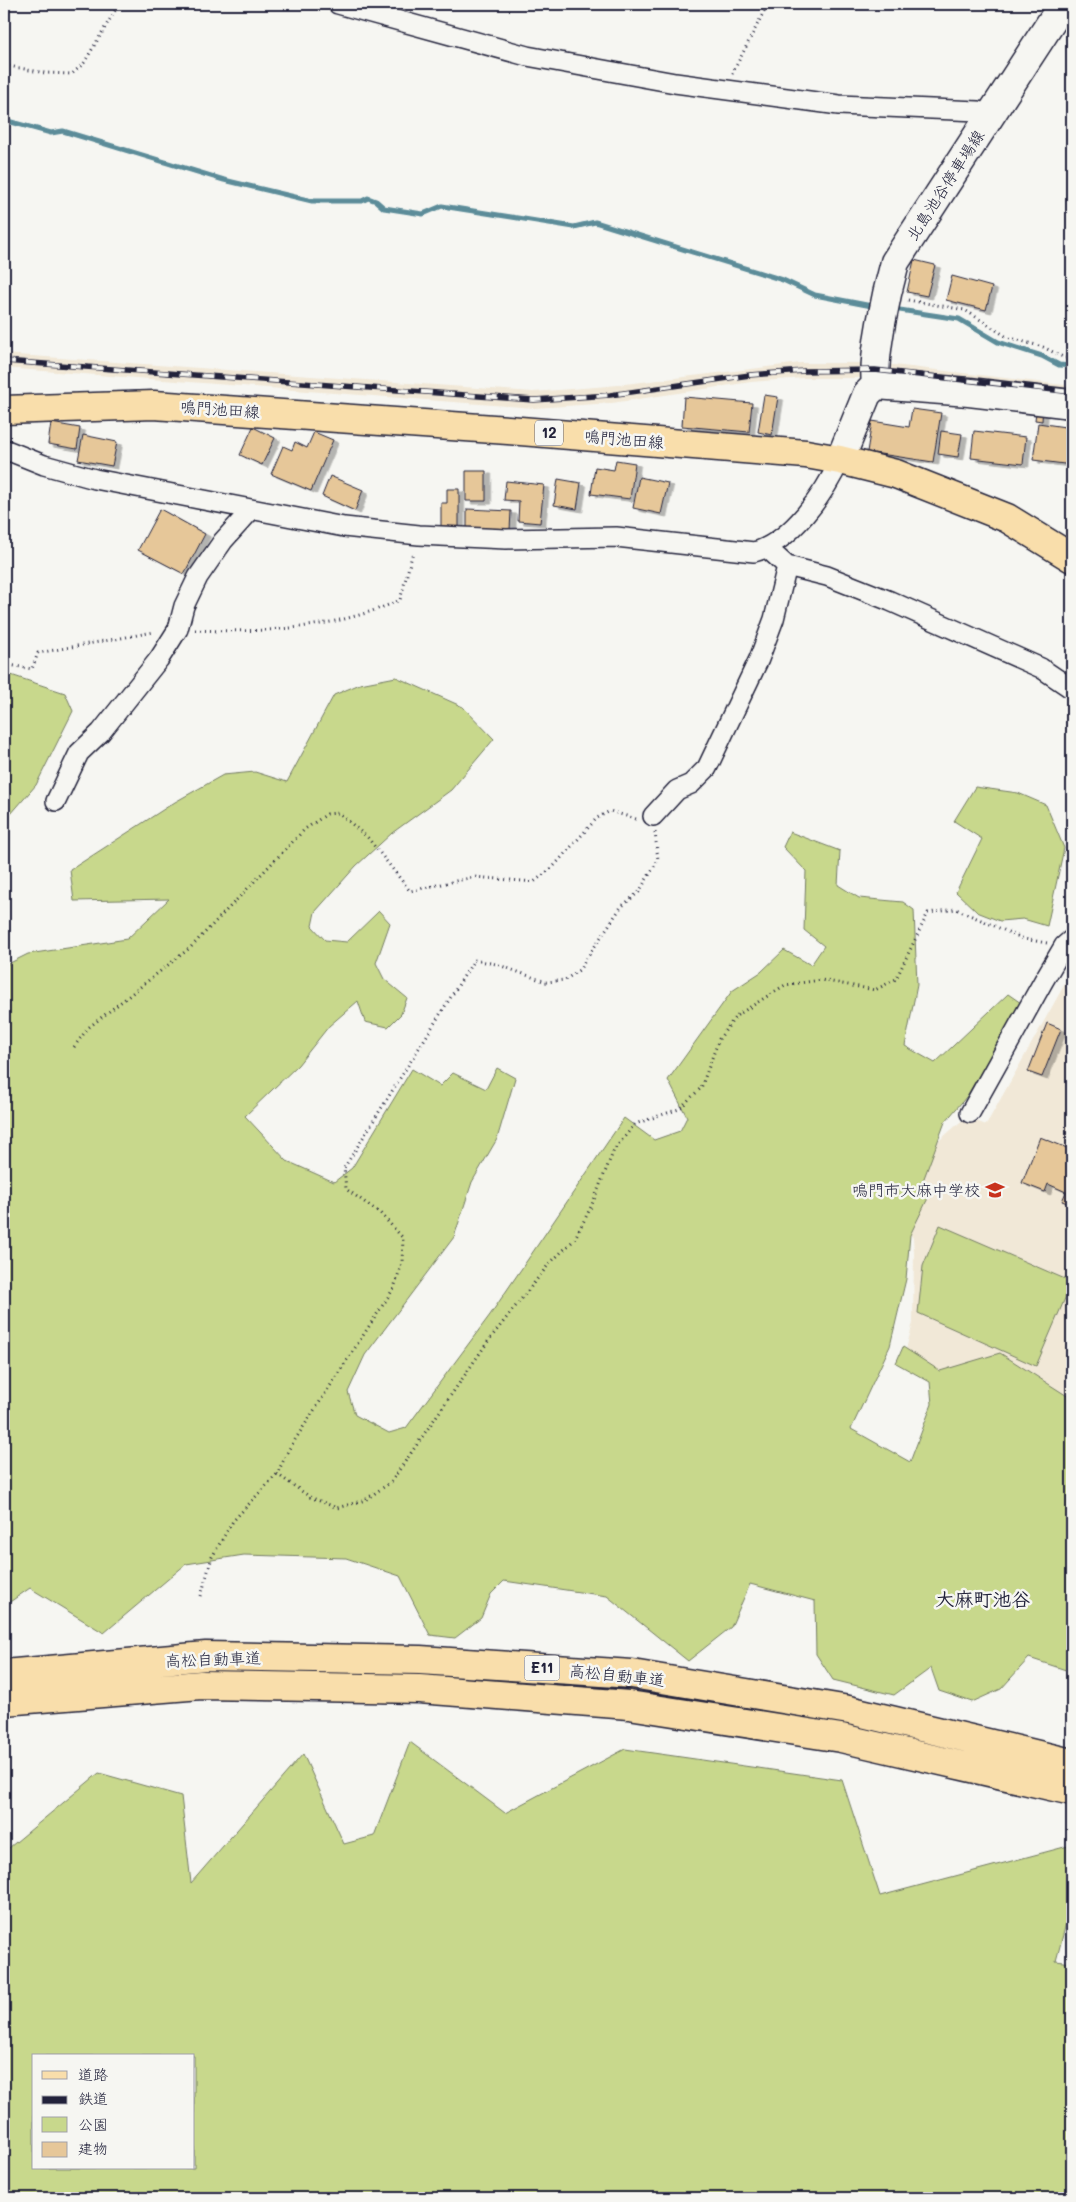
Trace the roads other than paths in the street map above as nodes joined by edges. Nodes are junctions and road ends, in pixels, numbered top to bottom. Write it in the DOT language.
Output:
graph roads {
  1 [pos="338,4"];
  2 [pos="1063,4"];
  3 [pos="991,115"];
  4 [pos="876,385"];
  5 [pos="1072,404"];
  6 [pos="4,410"];
  7 [pos="4,449"];
  8 [pos="840,460"];
  9 [pos="251,510"];
  10 [pos="767,548"];
  11 [pos="1072,558"];
  12 [pos="787,566"];
  13 [pos="1072,689"];
  14 [pos="56,801"];
  15 [pos="653,816"];
  16 [pos="1068,943"];
  17 [pos="970,1113"];
  18 [pos="4,1674"];
  19 [pos="4,1701"];
  20 [pos="1072,1763"];
  21 [pos="1072,1790"];
  1 -- 3 [label="street"];
  2 -- 3 [label="main road, 北島池谷停車場線"];
  3 -- 4 [label="main road, 北島池谷停車場線"];
  4 -- 5 [label="main road"];
  4 -- 8 [label="main road"];
  6 -- 8 [label="main road, 鳴門池田線 / 12"];
  7 -- 9 [label="street"];
  8 -- 10 [label="street"];
  8 -- 11 [label="main road, 鳴門池田線 / 12"];
  9 -- 10 [label="street"];
  9 -- 14 [label="street"];
  10 -- 12 [label="street"];
  12 -- 13 [label="street"];
  12 -- 15 [label="street"];
  16 -- 17 [label="street"];
  18 -- 20 [label="main road, 高松自動車道 / E11"];
  19 -- 21 [label="main road, 高松自動車道 / E11"];
}
